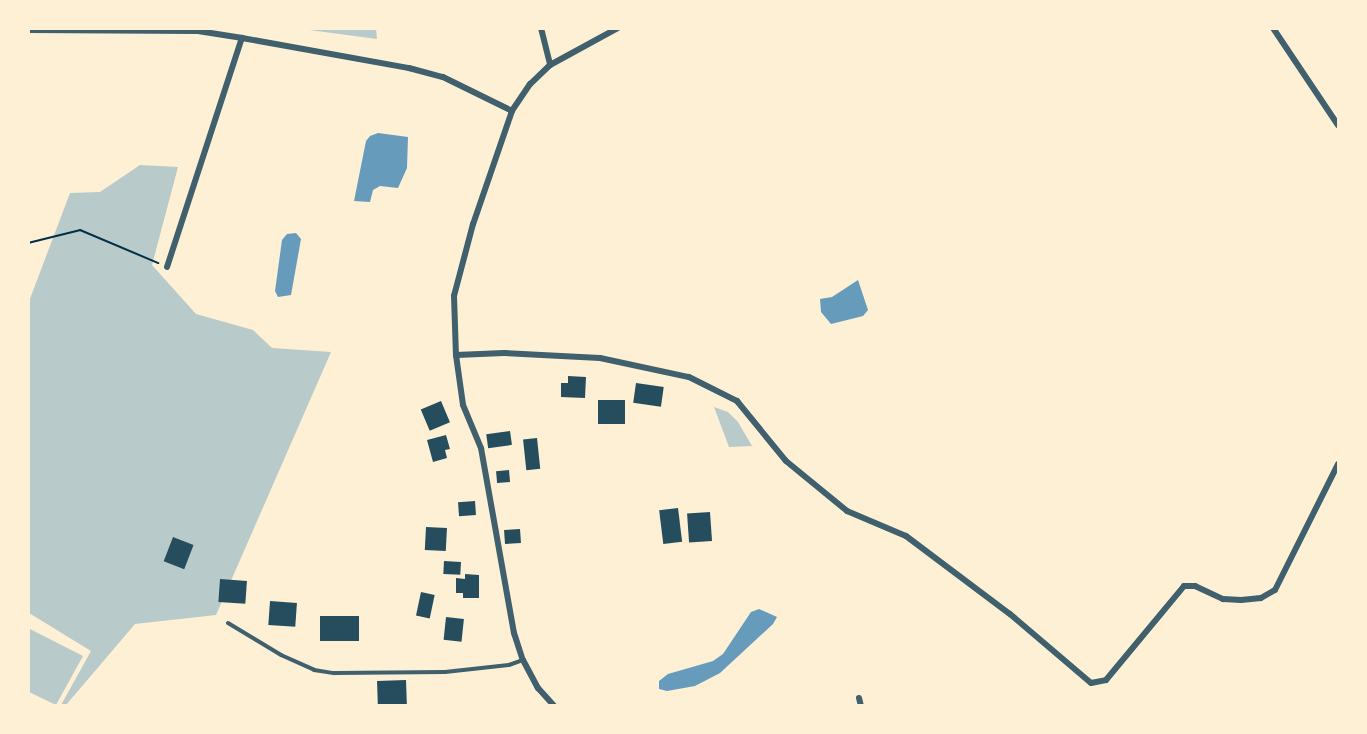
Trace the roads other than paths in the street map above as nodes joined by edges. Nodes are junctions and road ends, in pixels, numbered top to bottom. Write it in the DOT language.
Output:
graph roads {
  1 [pos="541,28"];
  2 [pos="618,28"];
  3 [pos="1273,28"];
  4 [pos="28,30"];
  5 [pos="242,38"];
  6 [pos="550,65"];
  7 [pos="512,111"];
  8 [pos="1338,125"];
  9 [pos="167,267"];
  10 [pos="456,355"];
  11 [pos="1338,464"];
  12 [pos="228,623"];
  13 [pos="523,660"];
  14 [pos="859,698"];
  15 [pos="554,705"];
  16 [pos="861,705"];
  1 -- 6 [label="street"];
  2 -- 6 [label="street"];
  3 -- 8 [label="street"];
  4 -- 5 [label="street"];
  5 -- 7 [label="street"];
  5 -- 9 [label="street"];
  6 -- 7 [label="street"];
  7 -- 10 [label="street"];
  10 -- 11 [label="street"];
  10 -- 13 [label="street"];
  12 -- 13 [label="lane"];
  13 -- 15 [label="street"];
  14 -- 16 [label="street"];
}
